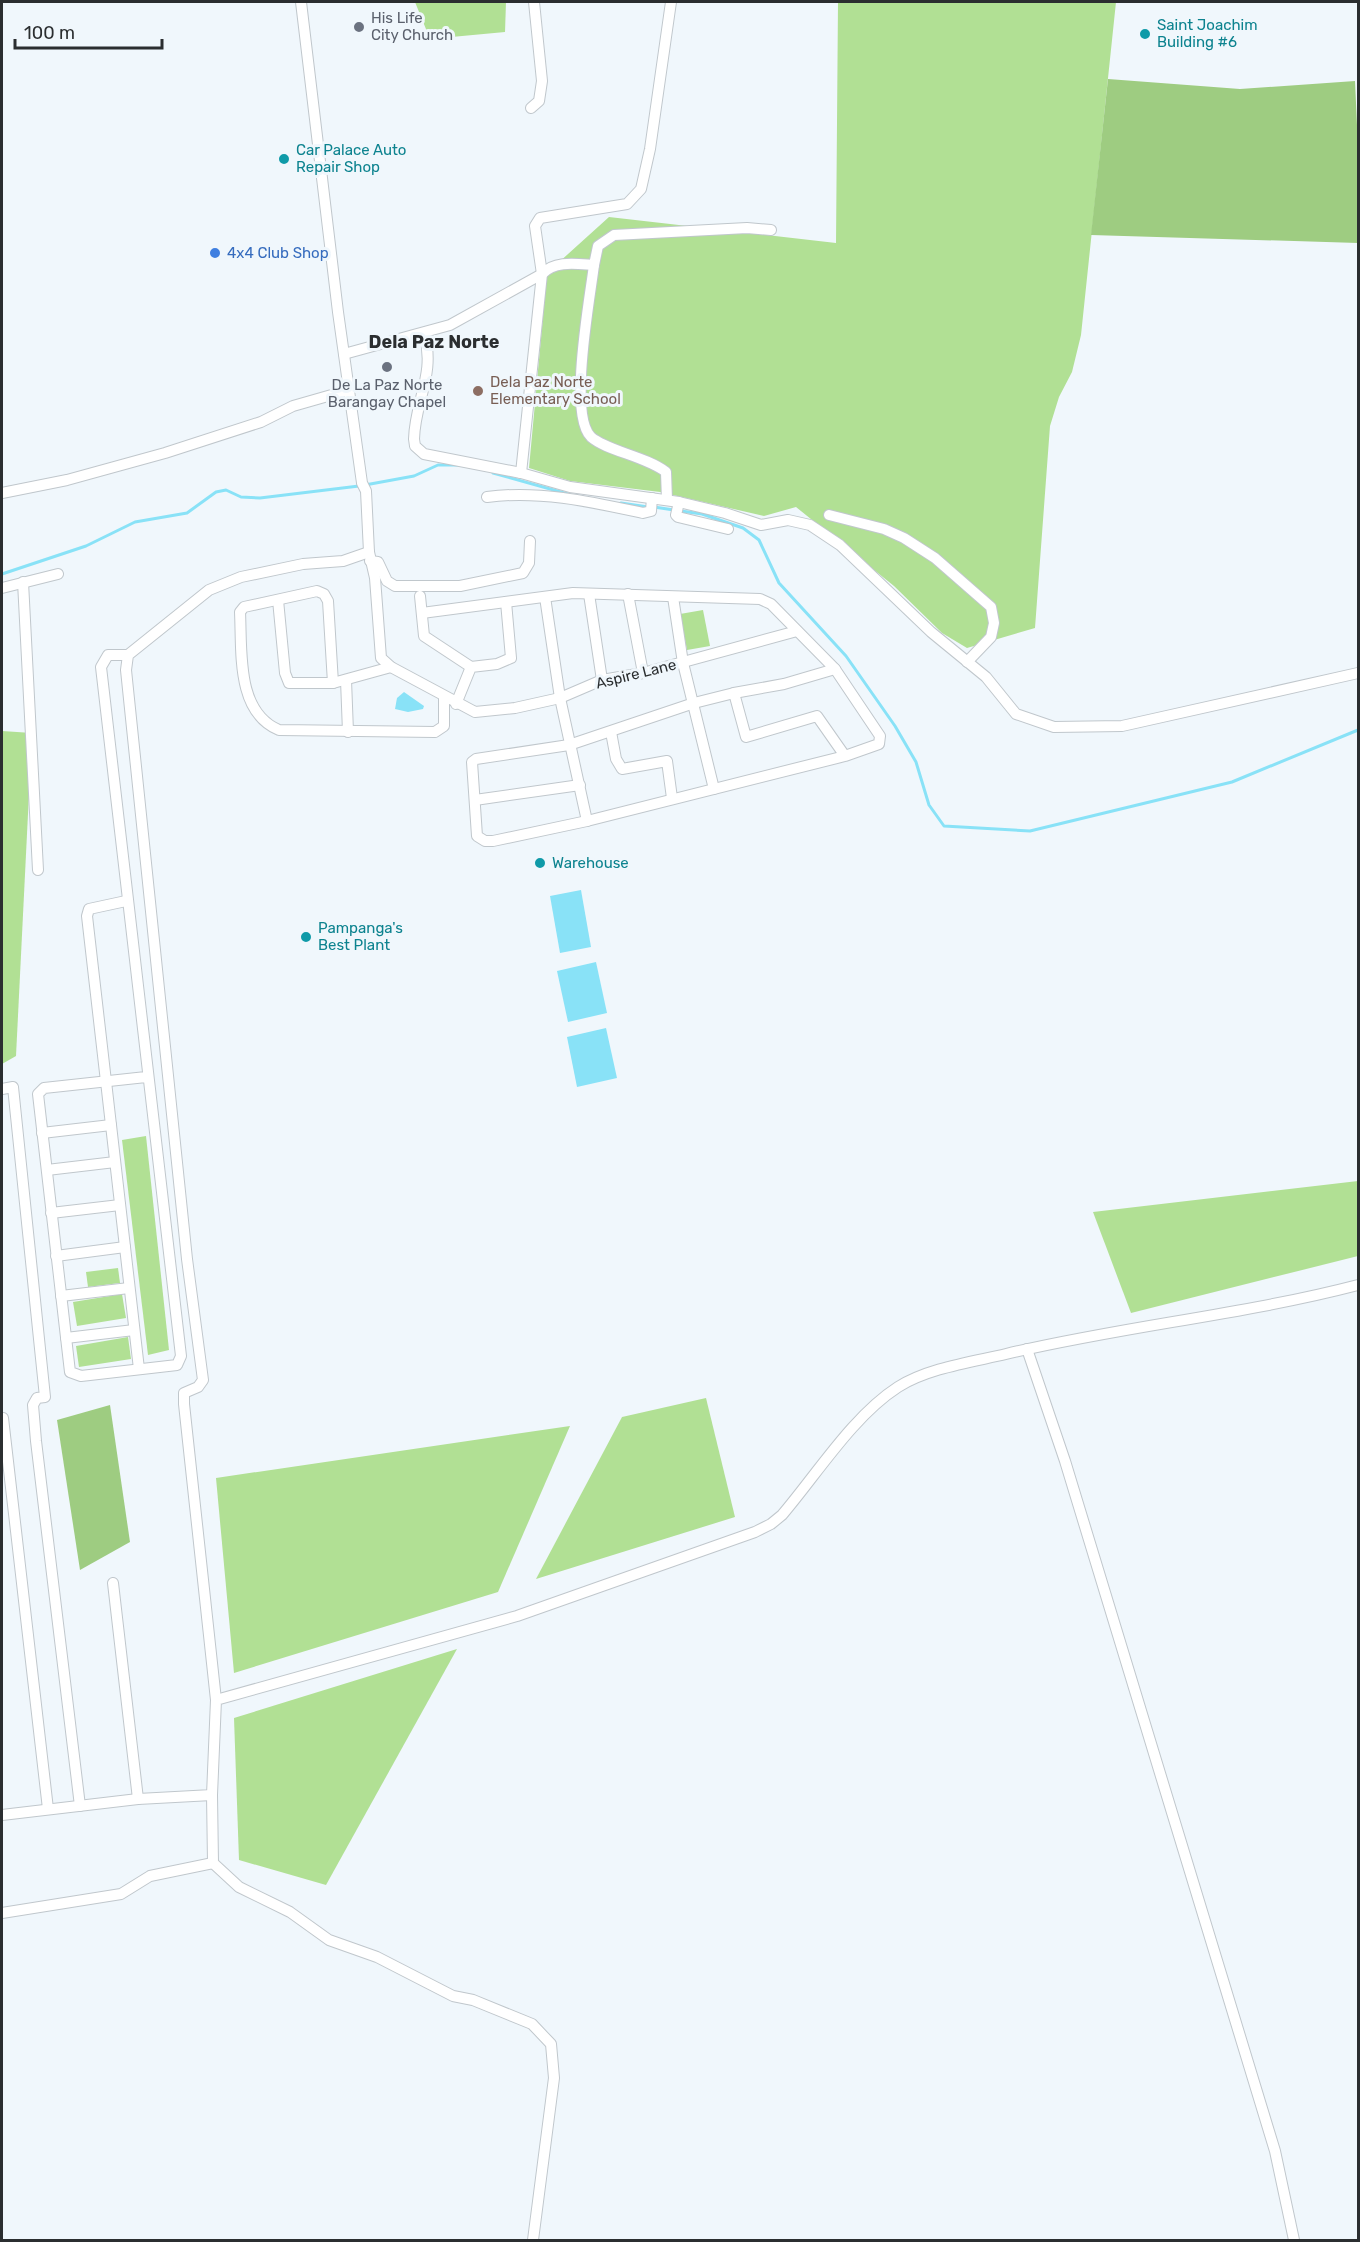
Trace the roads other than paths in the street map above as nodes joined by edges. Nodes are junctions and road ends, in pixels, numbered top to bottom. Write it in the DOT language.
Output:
graph roads {
  1 [pos="301,2"];
  2 [pos="534,2"];
  3 [pos="671,2"];
  4 [pos="531,108"];
  5 [pos="771,230"];
  6 [pos="594,265"];
  7 [pos="542,274"];
  8 [pos="424,333"];
  9 [pos="344,354"];
  10 [pos="349,390"];
  11 [pos="521,472"];
  12 [pos="2,494"];
  13 [pos="487,497"];
  14 [pos="666,500"];
  15 [pos="652,504"];
  16 [pos="829,515"];
  17 [pos="711,518"];
  18 [pos="728,529"];
  19 [pos="530,541"];
  20 [pos="370,556"];
  21 [pos="58,574"];
  22 [pos="23,582"];
  23 [pos="2,588"];
  24 [pos="589,594"];
  25 [pos="628,594"];
  26 [pos="420,596"];
  27 [pos="546,597"];
  28 [pos="673,597"];
  29 [pos="278,600"];
  30 [pos="506,602"];
  31 [pos="422,613"];
  32 [pos="797,631"];
  33 [pos="129,655"];
  34 [pos="967,662"];
  35 [pos="683,663"];
  36 [pos="391,667"];
  37 [pos="471,667"];
  38 [pos="835,669"];
  39 [pos="643,673"];
  40 [pos="1359,673"];
  41 [pos="346,680"];
  42 [pos="602,680"];
  43 [pos="333,682"];
  44 [pos="734,693"];
  45 [pos="444,698"];
  46 [pos="560,698"];
  47 [pos="694,703"];
  48 [pos="456,704"];
  49 [pos="348,732"];
  50 [pos="611,732"];
  51 [pos="569,745"];
  52 [pos="845,756"];
  53 [pos="580,785"];
  54 [pos="714,789"];
  55 [pos="672,798"];
  56 [pos="475,800"];
  57 [pos="587,821"];
  58 [pos="38,870"];
  59 [pos="126,901"];
  60 [pos="147,1077"];
  61 [pos="106,1082"];
  62 [pos="2,1089"];
  63 [pos="111,1125"];
  64 [pos="42,1133"];
  65 [pos="115,1162"];
  66 [pos="47,1170"];
  67 [pos="120,1205"];
  68 [pos="51,1213"];
  69 [pos="125,1247"];
  70 [pos="56,1256"];
  71 [pos="1359,1285"];
  72 [pos="129,1288"];
  73 [pos="61,1296"];
  74 [pos="134,1330"];
  75 [pos="66,1338"];
  76 [pos="1027,1349"];
  77 [pos="138,1369"];
  78 [pos="3,1418"];
  79 [pos="113,1582"];
  80 [pos="216,1701"];
  81 [pos="212,1796"];
  82 [pos="138,1799"];
  83 [pos="80,1806"];
  84 [pos="48,1809"];
  85 [pos="2,1815"];
  86 [pos="213,1863"];
  87 [pos="2,1913"];
  88 [pos="533,2241"];
  89 [pos="1294,2241"];
  1 -- 9 [label="street"];
  2 -- 4 [label="street"];
  3 -- 7 [label="street"];
  5 -- 6 [label="street"];
  6 -- 7 [label="street"];
  6 -- 14 [label="street"];
  7 -- 8 [label="street"];
  7 -- 11 [label="street"];
  8 -- 9 [label="street"];
  8 -- 11 [label="street"];
  9 -- 10 [label="street"];
  10 -- 12 [label="street"];
  10 -- 20 [label="street"];
  11 -- 15 [label="street"];
  13 -- 15 [label="street"];
  14 -- 15 [label="street"];
  14 -- 17 [label="street"];
  16 -- 34 [label="street"];
  17 -- 18 [label="street"];
  17 -- 34 [label="street"];
  19 -- 20 [label="street"];
  20 -- 33 [label="street"];
  20 -- 36 [label="street"];
  21 -- 22 [label="street"];
  22 -- 23 [label="street"];
  22 -- 58 [label="street"];
  24 -- 25 [label="street"];
  24 -- 27 [label="street"];
  24 -- 42 [label="street"];
  25 -- 28 [label="street"];
  25 -- 39 [label="street"];
  26 -- 31 [label="street"];
  27 -- 30 [label="street"];
  27 -- 46 [label="street"];
  28 -- 32 [label="street"];
  28 -- 35 [label="street"];
  29 -- 43 [label="street"];
  29 -- 43 [label="street"];
  29 -- 49 [label="street"];
  30 -- 31 [label="street"];
  30 -- 37 [label="street"];
  31 -- 37 [label="street"];
  32 -- 35 [label="street, Aspire Lane"];
  32 -- 38 [label="street"];
  33 -- 59 [label="street"];
  33 -- 80 [label="street"];
  34 -- 40 [label="street"];
  35 -- 39 [label="street, Aspire Lane"];
  35 -- 47 [label="street"];
  36 -- 41 [label="street"];
  36 -- 45 [label="street, Aspire Lane"];
  37 -- 48 [label="street"];
  38 -- 44 [label="street"];
  38 -- 52 [label="street"];
  39 -- 42 [label="street, Aspire Lane"];
  41 -- 43 [label="street"];
  41 -- 49 [label="street"];
  42 -- 46 [label="street, Aspire Lane"];
  44 -- 47 [label="street"];
  44 -- 52 [label="street"];
  45 -- 48 [label="street, Aspire Lane"];
  45 -- 49 [label="street"];
  46 -- 48 [label="street, Aspire Lane"];
  46 -- 51 [label="street"];
  47 -- 50 [label="street"];
  47 -- 54 [label="street"];
  50 -- 51 [label="street"];
  50 -- 55 [label="street"];
  51 -- 53 [label="street"];
  51 -- 56 [label="street"];
  52 -- 54 [label="street"];
  53 -- 56 [label="street"];
  53 -- 57 [label="street"];
  54 -- 55 [label="street"];
  55 -- 57 [label="street"];
  56 -- 57 [label="street"];
  59 -- 60 [label="street"];
  59 -- 61 [label="street"];
  60 -- 61 [label="street"];
  60 -- 77 [label="street"];
  61 -- 63 [label="street"];
  61 -- 64 [label="street"];
  62 -- 83 [label="street"];
  63 -- 64 [label="street"];
  63 -- 65 [label="street"];
  64 -- 66 [label="street"];
  65 -- 66 [label="street"];
  65 -- 67 [label="street"];
  66 -- 68 [label="street"];
  67 -- 68 [label="street"];
  67 -- 69 [label="street"];
  68 -- 70 [label="street"];
  69 -- 70 [label="street"];
  69 -- 72 [label="street"];
  70 -- 73 [label="street"];
  71 -- 76 [label="street"];
  72 -- 73 [label="street"];
  72 -- 74 [label="street"];
  73 -- 75 [label="street"];
  74 -- 75 [label="street"];
  74 -- 77 [label="street"];
  75 -- 77 [label="street"];
  76 -- 80 [label="street"];
  76 -- 89 [label="street"];
  78 -- 84 [label="street"];
  79 -- 82 [label="street"];
  80 -- 81 [label="street"];
  81 -- 82 [label="street"];
  81 -- 86 [label="street"];
  82 -- 83 [label="street"];
  83 -- 84 [label="street"];
  84 -- 85 [label="street"];
  86 -- 87 [label="street"];
  86 -- 88 [label="street"];
}
